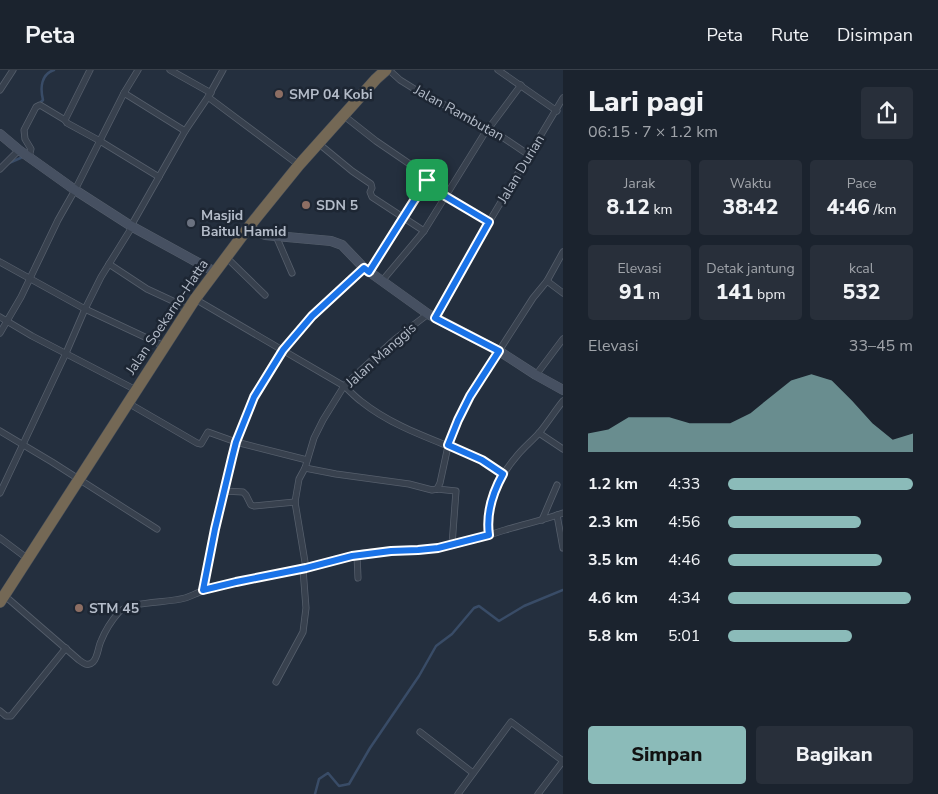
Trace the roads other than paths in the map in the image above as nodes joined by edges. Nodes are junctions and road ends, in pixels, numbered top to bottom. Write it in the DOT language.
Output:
graph roads {
  1 [pos="13,70"];
  2 [pos="90,70"];
  3 [pos="136,70"];
  4 [pos="170,70"];
  5 [pos="223,70"];
  6 [pos="388,70"];
  7 [pos="498,70"];
  8 [pos="521,85"];
  9 [pos="0,90"];
  10 [pos="124,93"];
  11 [pos="209,95"];
  12 [pos="563,98"];
  13 [pos="556,111"];
  14 [pos="343,115"];
  15 [pos="65,120"];
  16 [pos="488,129"];
  17 [pos="185,131"];
  18 [pos="0,134"];
  19 [pos="100,142"];
  20 [pos="318,143"];
  21 [pos="25,154"];
  22 [pos="529,155"];
  23 [pos="299,165"];
  24 [pos="0,169"];
  25 [pos="159,177"];
  26 [pos="427,180"];
  27 [pos="75,190"];
  28 [pos="445,196"];
  29 [pos="403,218"];
  30 [pos="489,222"];
  31 [pos="132,227"];
  32 [pos="248,228"];
  33 [pos="424,231"];
  34 [pos="276,236"];
  35 [pos="563,252"];
  36 [pos="226,257"];
  37 [pos="0,262"];
  38 [pos="108,264"];
  39 [pos="367,270"];
  40 [pos="215,272"];
  41 [pos="292,273"];
  42 [pos="30,279"];
  43 [pos="382,281"];
  44 [pos="547,281"];
  45 [pos="563,293"];
  46 [pos="265,295"];
  47 [pos="195,299"];
  48 [pos="85,308"];
  49 [pos="188,310"];
  50 [pos="432,316"];
  51 [pos="0,317"];
  52 [pos="7,321"];
  53 [pos="0,333"];
  54 [pos="563,338"];
  55 [pos="164,346"];
  56 [pos="283,350"];
  57 [pos="499,351"];
  58 [pos="66,353"];
  59 [pos="536,375"];
  60 [pos="344,386"];
  61 [pos="136,390"];
  62 [pos="563,390"];
  63 [pos="563,401"];
  64 [pos="128,403"];
  65 [pos="0,431"];
  66 [pos="539,433"];
  67 [pos="236,442"];
  68 [pos="24,444"];
  69 [pos="448,445"];
  70 [pos="563,449"];
  71 [pos="307,460"];
  72 [pos="305,468"];
  73 [pos="503,474"];
  74 [pos="78,479"];
  75 [pos="2,484"];
  76 [pos="557,485"];
  77 [pos="437,489"];
  78 [pos="224,491"];
  79 [pos="0,493"];
  80 [pos="295,502"];
  81 [pos="560,514"];
  82 [pos="542,520"];
  83 [pos="157,529"];
  84 [pos="489,535"];
  85 [pos="0,538"];
  86 [pos="452,545"];
  87 [pos="563,548"];
  88 [pos="357,554"];
  89 [pos="28,559"];
  90 [pos="305,568"];
  91 [pos="358,578"];
  92 [pos="203,590"];
  93 [pos="2,599"];
  94 [pos="66,648"];
  95 [pos="276,682"];
  96 [pos="0,711"];
  97 [pos="420,732"];
  98 [pos="563,761"];
  99 [pos="474,773"];
  100 [pos="458,794"];
  101 [pos="538,794"];
  1 -- 9 [label="street"];
  2 -- 15 [label="street"];
  3 -- 10 [label="street"];
  4 -- 11 [label="street"];
  5 -- 11 [label="street"];
  6 -- 14 [label="highway, Jalan Soekarno-Hatta"];
  6 -- 16 [label="street, Jalan Rambutan"];
  7 -- 8 [label="street"];
  8 -- 13 [label="street"];
  8 -- 16 [label="street"];
  10 -- 17 [label="street"];
  10 -- 19 [label="street"];
  11 -- 17 [label="street"];
  11 -- 23 [label="street"];
  12 -- 13 [label="street, Jalan Durian"];
  13 -- 22 [label="street, Jalan Durian"];
  14 -- 20 [label="highway, Jalan Soekarno-Hatta"];
  14 -- 26 [label="street"];
  15 -- 19 [label="street"];
  15 -- 21 [label="street"];
  16 -- 22 [label="street, Jalan Rambutan"];
  16 -- 28 [label="street"];
  17 -- 25 [label="street"];
  18 -- 21 [label="street"];
  19 -- 25 [label="street"];
  19 -- 27 [label="street"];
  20 -- 23 [label="highway, Jalan Soekarno-Hatta"];
  20 -- 29 [label="street"];
  21 -- 24 [label="street"];
  21 -- 27 [label="street"];
  22 -- 30 [label="street, Jalan Durian"];
  23 -- 32 [label="highway, Jalan Soekarno-Hatta"];
  25 -- 31 [label="street"];
  26 -- 28 [label="street"];
  26 -- 29 [label="street"];
  27 -- 31 [label="street"];
  27 -- 42 [label="street"];
  28 -- 30 [label="street"];
  28 -- 33 [label="street"];
  29 -- 33 [label="street"];
  29 -- 39 [label="street"];
  30 -- 50 [label="street, Jalan Durian"];
  31 -- 38 [label="street"];
  31 -- 40 [label="street"];
  32 -- 34 [label="street"];
  32 -- 36 [label="highway, Jalan Soekarno-Hatta"];
  33 -- 43 [label="street"];
  34 -- 39 [label="street"];
  34 -- 41 [label="street"];
  35 -- 44 [label="street"];
  36 -- 40 [label="highway, Jalan Soekarno-Hatta"];
  36 -- 46 [label="street"];
  37 -- 42 [label="street"];
  38 -- 48 [label="street"];
  38 -- 49 [label="street"];
  39 -- 43 [label="street"];
  39 -- 56 [label="street"];
  40 -- 47 [label="highway, Jalan Soekarno-Hatta"];
  42 -- 48 [label="street"];
  42 -- 52 [label="street"];
  43 -- 50 [label="street"];
  44 -- 45 [label="street"];
  44 -- 57 [label="street"];
  47 -- 49 [label="highway, Jalan Soekarno-Hatta"];
  47 -- 56 [label="street"];
  48 -- 55 [label="street"];
  48 -- 58 [label="street"];
  49 -- 55 [label="highway, Jalan Soekarno-Hatta"];
  50 -- 57 [label="street"];
  50 -- 60 [label="street, Jalan Manggis"];
  51 -- 52 [label="street"];
  52 -- 53 [label="street"];
  52 -- 58 [label="street"];
  54 -- 59 [label="street"];
  55 -- 61 [label="highway, Jalan Soekarno-Hatta"];
  56 -- 60 [label="street"];
  56 -- 67 [label="street"];
  57 -- 59 [label="street"];
  57 -- 69 [label="street"];
  58 -- 61 [label="street"];
  58 -- 68 [label="street"];
  59 -- 62 [label="street"];
  60 -- 69 [label="street"];
  60 -- 71 [label="street, Jalan Manggis"];
  61 -- 64 [label="highway, Jalan Soekarno-Hatta"];
  63 -- 66 [label="street"];
  64 -- 67 [label="street"];
  64 -- 74 [label="highway, Jalan Soekarno-Hatta"];
  65 -- 68 [label="street"];
  66 -- 70 [label="street"];
  66 -- 73 [label="street"];
  67 -- 71 [label="street"];
  67 -- 78 [label="street"];
  68 -- 74 [label="street"];
  68 -- 75 [label="street"];
  69 -- 73 [label="street"];
  69 -- 77 [label="street"];
  71 -- 72 [label="street, Jalan Manggis"];
  72 -- 77 [label="street"];
  72 -- 80 [label="street, Jalan Manggis"];
  73 -- 84 [label="street"];
  74 -- 83 [label="street"];
  74 -- 89 [label="highway, Jalan Soekarno-Hatta"];
  75 -- 79 [label="street"];
  76 -- 82 [label="street"];
  77 -- 86 [label="street"];
  78 -- 80 [label="street"];
  78 -- 92 [label="street"];
  80 -- 90 [label="street, Jalan Manggis"];
  81 -- 82 [label="street"];
  81 -- 87 [label="street"];
  82 -- 84 [label="street"];
  84 -- 86 [label="street"];
  85 -- 89 [label="street"];
  86 -- 88 [label="street"];
  88 -- 90 [label="street"];
  88 -- 91 [label="street"];
  89 -- 93 [label="highway, Jalan Soekarno-Hatta"];
  90 -- 92 [label="street"];
  90 -- 95 [label="street, Jalan Manggis"];
  92 -- 94 [label="street"];
  93 -- 94 [label="street"];
  94 -- 96 [label="street"];
  97 -- 99 [label="street"];
  98 -- 99 [label="street"];
  98 -- 101 [label="street"];
  99 -- 100 [label="street"];
}
